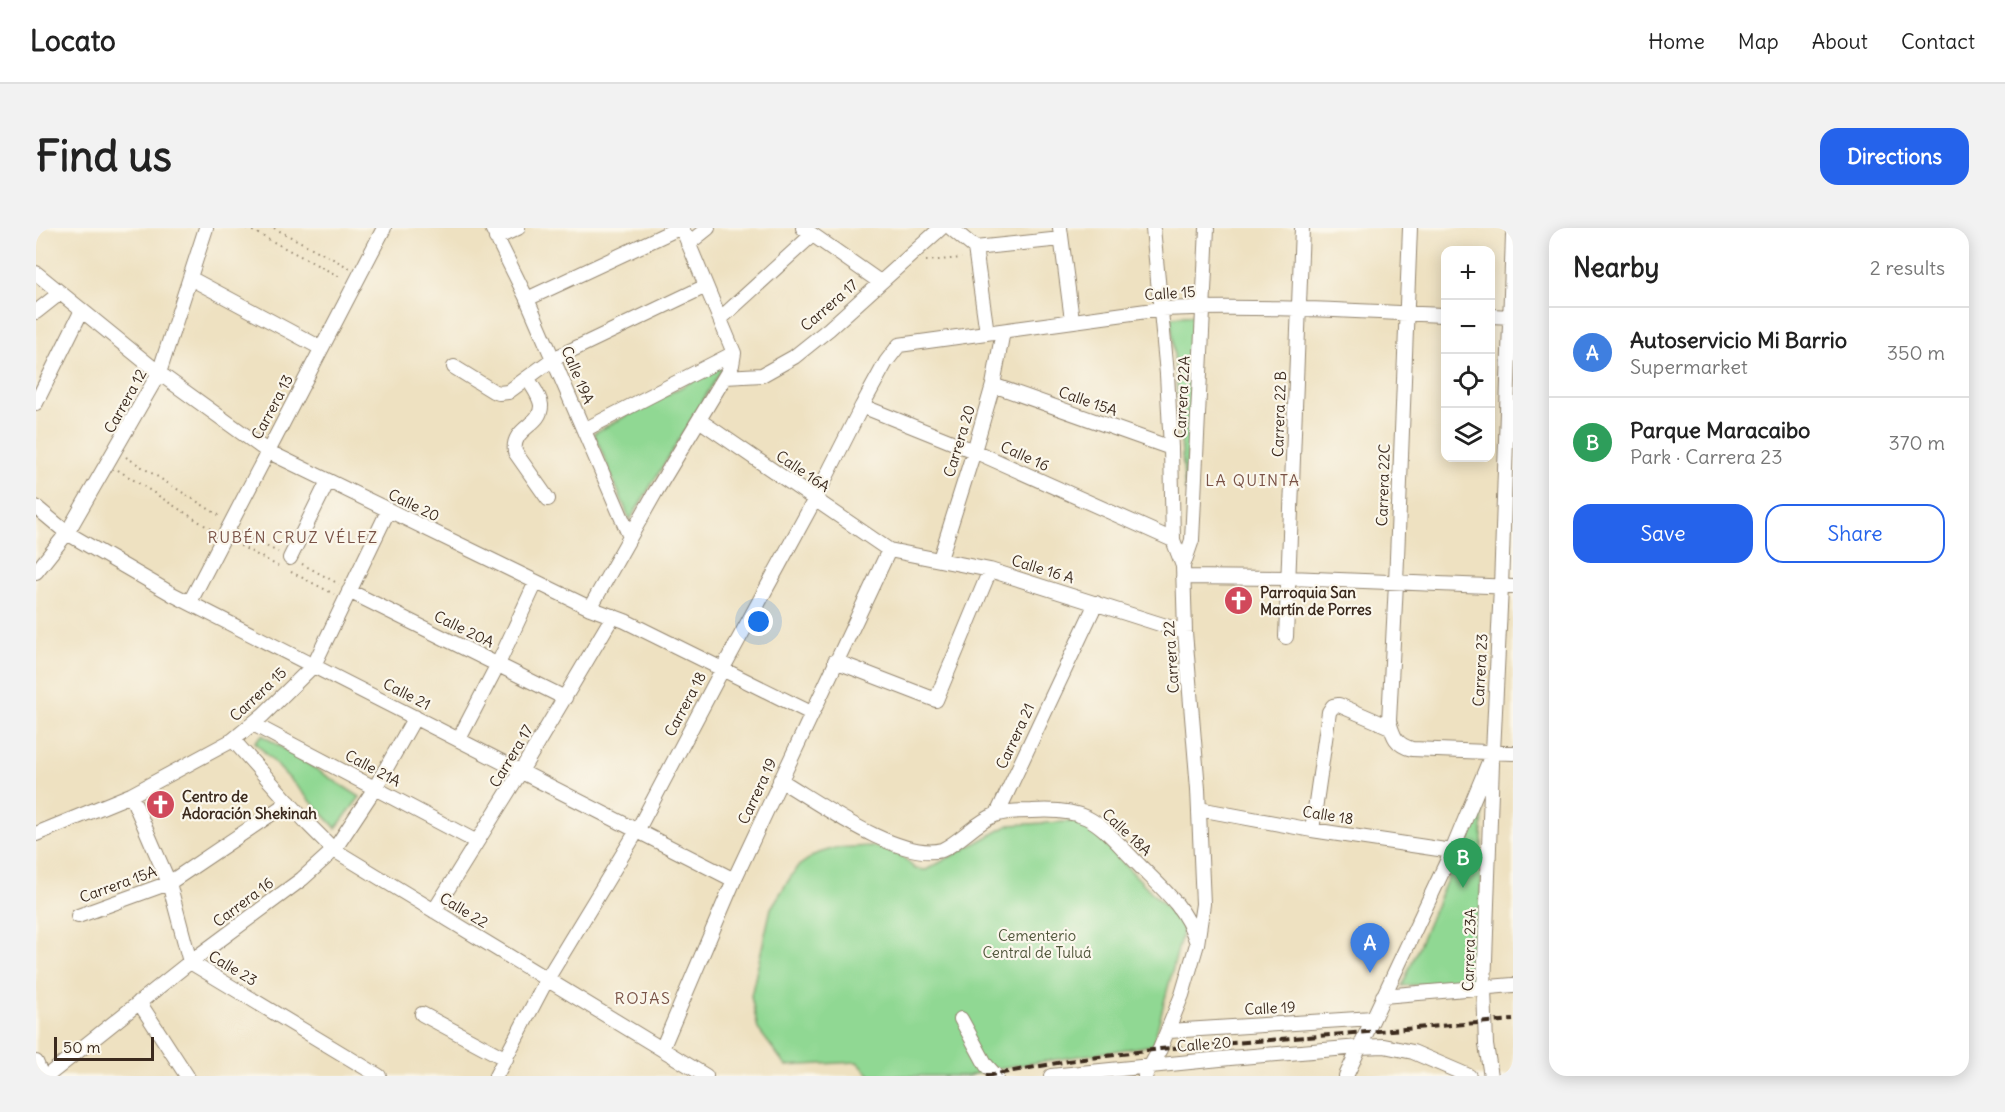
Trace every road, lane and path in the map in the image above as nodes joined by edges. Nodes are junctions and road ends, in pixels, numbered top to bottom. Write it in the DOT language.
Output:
graph roads {
  1 [pos="206,228"];
  2 [pos="247,228"];
  3 [pos="274,228"];
  4 [pos="384,228"];
  5 [pos="680,228"];
  6 [pos="708,228"];
  7 [pos="941,228"];
  8 [pos="951,228"];
  9 [pos="1153,228"];
  10 [pos="1207,228"];
  11 [pos="1302,228"];
  12 [pos="1410,228"];
  13 [pos="515,229"];
  14 [pos="808,231"];
  15 [pos="494,233"];
  16 [pos="1061,233"];
  17 [pos="1513,235"];
  18 [pos="688,244"];
  19 [pos="975,252"];
  20 [pos="921,262"];
  21 [pos="36,273"];
  22 [pos="190,278"];
  23 [pos="357,279"];
  24 [pos="880,282"];
  25 [pos="706,286"];
  26 [pos="60,292"];
  27 [pos="527,299"];
  28 [pos="1203,307"];
  29 [pos="1161,309"];
  30 [pos="1300,309"];
  31 [pos="82,310"];
  32 [pos="36,312"];
  33 [pos="1406,313"];
  34 [pos="1441,315"];
  35 [pos="1495,316"];
  36 [pos="1511,317"];
  37 [pos="720,319"];
  38 [pos="1072,320"];
  39 [pos="1003,331"];
  40 [pos="987,333"];
  41 [pos="899,345"];
  42 [pos="321,348"];
  43 [pos="734,356"];
  44 [pos="553,359"];
  45 [pos="454,367"];
  46 [pos="159,373"];
  47 [pos="725,377"];
  48 [pos="528,379"];
  49 [pos="993,385"];
  50 [pos="36,404"];
  51 [pos="862,406"];
  52 [pos="699,420"];
  53 [pos="584,430"];
  54 [pos="1171,448"];
  55 [pos="116,450"];
  56 [pos="267,451"];
  57 [pos="974,451"];
  58 [pos="108,464"];
  59 [pos="328,481"];
  60 [pos="548,499"];
  61 [pos="815,499"];
  62 [pos="36,507"];
  63 [pos="388,511"];
  64 [pos="231,522"];
  65 [pos="67,532"];
  66 [pos="223,537"];
  67 [pos="630,537"];
  68 [pos="1173,540"];
  69 [pos="889,550"];
  70 [pos="290,558"];
  71 [pos="940,559"];
  72 [pos="990,570"];
  73 [pos="36,572"];
  74 [pos="1183,572"];
  75 [pos="1289,578"];
  76 [pos="536,582"];
  77 [pos="1396,583"];
  78 [pos="1507,587"];
  79 [pos="349,591"];
  80 [pos="189,602"];
  81 [pos="1096,603"];
  82 [pos="590,608"];
  83 [pos="613,616"];
  84 [pos="1185,632"];
  85 [pos="1286,637"];
  86 [pos="835,661"];
  87 [pos="498,664"];
  88 [pos="314,665"];
  89 [pos="723,668"];
  90 [pos="565,698"];
  91 [pos="811,713"];
  92 [pos="415,717"];
  93 [pos="253,724"];
  94 [pos="1390,727"];
  95 [pos="459,739"];
  96 [pos="233,740"];
  97 [pos="1493,752"];
  98 [pos="1513,753"];
  99 [pos="521,771"];
  100 [pos="780,780"];
  101 [pos="375,788"];
  102 [pos="131,795"];
  103 [pos="289,802"];
  104 [pos="1199,809"];
  105 [pos="997,814"];
  106 [pos="1312,830"];
  107 [pos="637,831"];
  108 [pos="36,834"];
  109 [pos="477,842"];
  110 [pos="334,850"];
  111 [pos="1452,851"];
  112 [pos="734,880"];
  113 [pos="169,883"];
  114 [pos="434,911"];
  115 [pos="78,916"];
  116 [pos="1197,944"];
  117 [pos="190,962"];
  118 [pos="551,984"];
  119 [pos="1513,985"];
  120 [pos="1484,988"];
  121 [pos="1383,996"];
  122 [pos="139,1002"];
  123 [pos="422,1014"];
  124 [pos="1373,1018"];
  125 [pos="961,1019"];
  126 [pos="1169,1031"];
  127 [pos="1359,1047"];
  128 [pos="662,1049"];
  129 [pos="506,1059"];
  130 [pos="36,1062"];
  131 [pos="1149,1071"];
  132 [pos="1111,1072"];
  133 [pos="1057,1075"];
  134 [pos="42,1076"];
  135 [pos="48,1076"];
  136 [pos="187,1076"];
  137 [pos="379,1076"];
  138 [pos="496,1076"];
  139 [pos="508,1076"];
  140 [pos="706,1076"];
  141 [pos="996,1076"];
  142 [pos="1346,1076"];
  143 [pos="1469,1076"];
  144 [pos="1491,1076"];
  1 -- 22 [label="street, Carrera 12"];
  2 -- 23 [label="path"];
  3 -- 23 [label="path"];
  4 -- 23 [label="street, Carrera 13"];
  5 -- 18 [label="street"];
  5 -- 27 [label="street"];
  6 -- 18 [label="street"];
  7 -- 24 [label="street, Carrera 17"];
  8 -- 19 [label="street"];
  9 -- 29 [label="street, Carrera 22"];
  10 -- 28 [label="street, Carrera 22A"];
  11 -- 30 [label="street, Carrera 22 B"];
  12 -- 33 [label="street, Carrera 22C"];
  13 -- 15 [label="street"];
  14 -- 24 [label="street"];
  14 -- 37 [label="street"];
  15 -- 27 [label="street, Calle 19A"];
  16 -- 19 [label="street"];
  16 -- 38 [label="street"];
  17 -- 36 [label="street, Carrera 23"];
  18 -- 25 [label="street"];
  19 -- 20 [label="path"];
  19 -- 40 [label="street"];
  21 -- 26 [label="street, Calle 20"];
  22 -- 42 [label="street"];
  22 -- 46 [label="street, Carrera 12"];
  23 -- 42 [label="street, Carrera 13"];
  24 -- 47 [label="street, Carrera 17"];
  25 -- 37 [label="street"];
  25 -- 44 [label="street"];
  26 -- 31 [label="street, Calle 20"];
  26 -- 32 [label="street"];
  27 -- 44 [label="street, Calle 19A"];
  28 -- 29 [label="street, Calle 15"];
  28 -- 30 [label="street, Calle 15"];
  28 -- 74 [label="street, Carrera 22A"];
  29 -- 38 [label="street, Calle 15"];
  29 -- 54 [label="street, Carrera 22"];
  30 -- 33 [label="street, Calle 15"];
  30 -- 75 [label="street, Carrera 22 B"];
  31 -- 46 [label="street, Calle 20"];
  31 -- 50 [label="street"];
  33 -- 34 [label="street, Calle 15"];
  33 -- 77 [label="street, Carrera 22C"];
  35 -- 36 [label="street"];
  36 -- 78 [label="street, Carrera 23"];
  37 -- 43 [label="street"];
  38 -- 39 [label="street, Calle 15"];
  39 -- 40 [label="street, Calle 15"];
  39 -- 49 [label="street, Carrera 20"];
  40 -- 41 [label="street, Calle 15"];
  41 -- 51 [label="street, Carrera 18"];
  42 -- 56 [label="street, Carrera 13"];
  43 -- 47 [label="street"];
  43 -- 53 [label="street"];
  44 -- 48 [label="street"];
  44 -- 53 [label="street, Calle 19A"];
  45 -- 48 [label="street"];
  46 -- 55 [label="street, Carrera 12"];
  46 -- 56 [label="street, Calle 20"];
  47 -- 52 [label="street"];
  48 -- 60 [label="street"];
  49 -- 54 [label="street, Calle 15A"];
  49 -- 57 [label="street, Carrera 20"];
  51 -- 57 [label="street, Calle 16"];
  51 -- 61 [label="street, Carrera 18"];
  52 -- 61 [label="street, Calle 16A"];
  52 -- 67 [label="street"];
  53 -- 67 [label="street, Calle 19A"];
  54 -- 68 [label="street, Carrera 22"];
  55 -- 58 [label="street, Carrera 12"];
  55 -- 64 [label="path"];
  56 -- 59 [label="street, Calle 20"];
  56 -- 64 [label="street, Carrera 13"];
  57 -- 68 [label="street, Calle 16"];
  57 -- 71 [label="street, Carrera 20"];
  58 -- 65 [label="street, Carrera 12"];
  58 -- 66 [label="path"];
  59 -- 63 [label="street, Calle 20"];
  59 -- 70 [label="street"];
  61 -- 69 [label="street, Calle 16A"];
  61 -- 89 [label="street, Carrera 18"];
  62 -- 65 [label="street, Calle 21"];
  63 -- 76 [label="street, Calle 20"];
  63 -- 79 [label="street, Carrera 15"];
  64 -- 66 [label="street, Carrera 13"];
  65 -- 73 [label="street, Carrera 12"];
  65 -- 80 [label="street, Calle 21"];
  66 -- 80 [label="street, Carrera 13"];
  67 -- 82 [label="street"];
  68 -- 74 [label="street, Carrera 22"];
  69 -- 71 [label="street, Calle 16 A"];
  69 -- 86 [label="street, Carrera 19"];
  71 -- 72 [label="street, Calle 16 A"];
  72 -- 81 [label="street, Calle 16 A"];
  72 -- 86 [label="street"];
  74 -- 75 [label="street"];
  74 -- 84 [label="street, Carrera 22"];
  75 -- 77 [label="street"];
  75 -- 85 [label="street, Carrera 22 B"];
  76 -- 82 [label="street, Calle 20"];
  76 -- 87 [label="street"];
  77 -- 78 [label="street"];
  77 -- 94 [label="street, Carrera 22C"];
  78 -- 97 [label="street, Carrera 23"];
  79 -- 87 [label="street, Calle 20A"];
  79 -- 88 [label="street, Carrera 15"];
  80 -- 88 [label="street, Calle 21"];
  81 -- 84 [label="street, Calle 16 A"];
  81 -- 105 [label="street, Carrera 21"];
  82 -- 83 [label="street, Calle 20"];
  83 -- 89 [label="street, Calle 20"];
  83 -- 90 [label="street, Carrera 17"];
  84 -- 104 [label="street, Carrera 22"];
  86 -- 91 [label="street, Carrera 19"];
  87 -- 90 [label="street, Calle 20A"];
  87 -- 95 [label="street"];
  88 -- 92 [label="street, Calle 21"];
  88 -- 93 [label="street, Carrera 15"];
  89 -- 91 [label="street, Calle 20"];
  89 -- 107 [label="street, Carrera 18"];
  90 -- 99 [label="street, Carrera 17"];
  91 -- 100 [label="street, Carrera 19"];
  92 -- 95 [label="street, Calle 21"];
  92 -- 101 [label="street, Carrera 16"];
  93 -- 96 [label="street, Carrera 15"];
  93 -- 101 [label="street, Calle 21A"];
  94 -- 97 [label="street, Carrera 22C"];
  94 -- 106 [label="street"];
  95 -- 99 [label="street, Calle 21"];
  96 -- 102 [label="street, Carrera 15"];
  96 -- 103 [label="street, Calle 22"];
  97 -- 98 [label="street"];
  97 -- 111 [label="street, Carrera 23"];
  97 -- 120 [label="street, Carrera 23A"];
  99 -- 107 [label="street, Calle 21"];
  99 -- 109 [label="street, Carrera 17"];
  100 -- 105 [label="street"];
  100 -- 112 [label="street, Carrera 19"];
  101 -- 109 [label="street, Calle 21A"];
  101 -- 110 [label="street, Carrera 16"];
  102 -- 108 [label="street, Carrera 15"];
  102 -- 113 [label="street, Calle 23"];
  103 -- 110 [label="street, Calle 22"];
  103 -- 113 [label="street, Carrera 15A"];
  104 -- 106 [label="street, Calle 18"];
  104 -- 116 [label="street, Carrera 22"];
  105 -- 116 [label="street, Calle 18A"];
  106 -- 111 [label="street, Calle 18"];
  107 -- 112 [label="street, Calle 21"];
  107 -- 118 [label="street, Carrera 18"];
  109 -- 114 [label="street, Carrera 17"];
  110 -- 114 [label="street, Calle 22"];
  110 -- 117 [label="street, Carrera 16"];
  111 -- 121 [label="street, Carrera 23"];
  112 -- 128 [label="street, Carrera 19"];
  113 -- 115 [label="street, Carrera 15A"];
  113 -- 117 [label="street, Calle 23"];
  114 -- 118 [label="street, Calle 22"];
  116 -- 126 [label="street, Carrera 22"];
  117 -- 122 [label="street, Carrera 16"];
  117 -- 137 [label="street, Calle 23"];
  118 -- 128 [label="street, Calle 22"];
  118 -- 129 [label="street, Carrera 18"];
  118 -- 139 [label="street"];
  119 -- 120 [label="street"];
  120 -- 121 [label="street"];
  120 -- 144 [label="street, Carrera 23A"];
  121 -- 124 [label="street, Carrera 23"];
  122 -- 135 [label="street, Carrera 16"];
  122 -- 136 [label="street"];
  123 -- 129 [label="street"];
  124 -- 126 [label="street, Calle 19"];
  124 -- 127 [label="street, Carrera 23"];
  125 -- 141 [label="street"];
  126 -- 131 [label="street, Carrera 22"];
  127 -- 131 [label="street, Calle 20"];
  127 -- 142 [label="street, Carrera 23"];
  127 -- 143 [label="street"];
  128 -- 140 [label="street, Calle 22"];
  129 -- 138 [label="street, Carrera 18"];
  130 -- 134 [label="street"];
  131 -- 132 [label="street, Calle 20"];
  132 -- 133 [label="street, Calle 20"];
}
